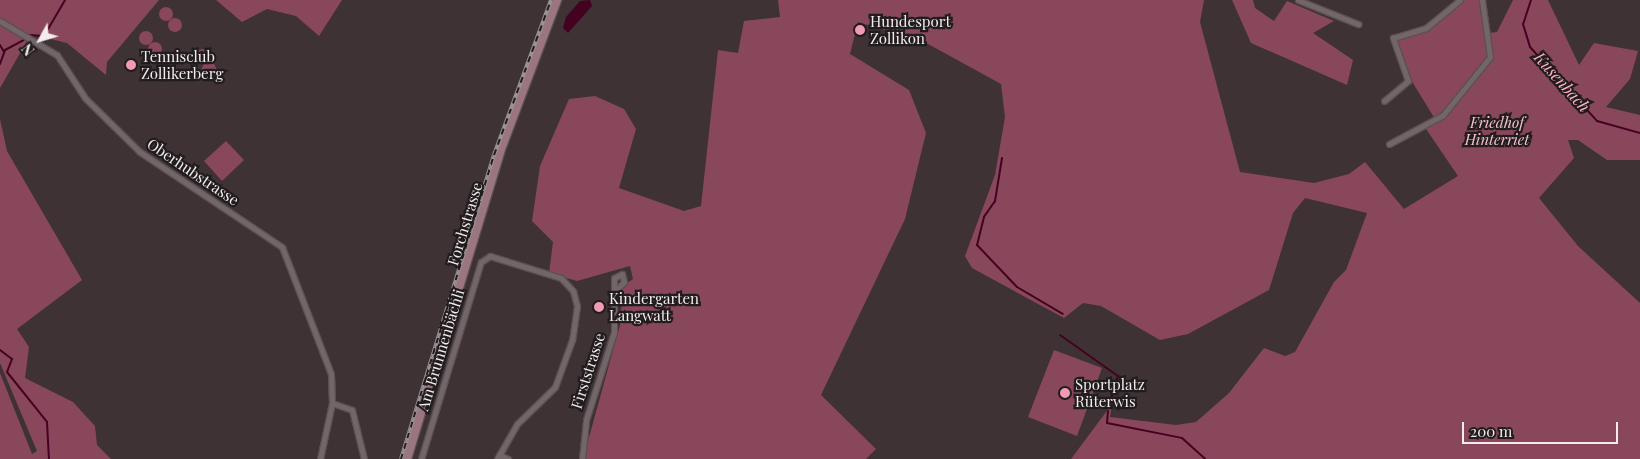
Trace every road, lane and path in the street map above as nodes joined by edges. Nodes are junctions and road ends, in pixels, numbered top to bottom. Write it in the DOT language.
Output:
graph roads {
  1 [pos="557,0"];
  2 [pos="1298,0"];
  3 [pos="1460,0"];
  4 [pos="1482,0"];
  5 [pos="0,21"];
  6 [pos="1358,24"];
  7 [pos="1384,101"];
  8 [pos="1389,144"];
  9 [pos="615,291"];
  10 [pos="332,403"];
  11 [pos="498,457"];
  12 [pos="320,459"];
  13 [pos="364,459"];
  14 [pos="407,459"];
  15 [pos="421,459"];
  16 [pos="508,459"];
  17 [pos="582,459"];
  1 -- 14 [label="main road, Forchstrasse"];
  2 -- 6 [label="street"];
  3 -- 7 [label="street"];
  4 -- 8 [label="street"];
  5 -- 10 [label="street, Oberhubstrasse"];
  9 -- 17 [label="street, Firststrasse"];
  10 -- 12 [label="street, Oberhubstrasse"];
  10 -- 13 [label="street"];
  11 -- 15 [label="street, Am Brunnenbächli"];
  11 -- 16 [label="street"];
}
